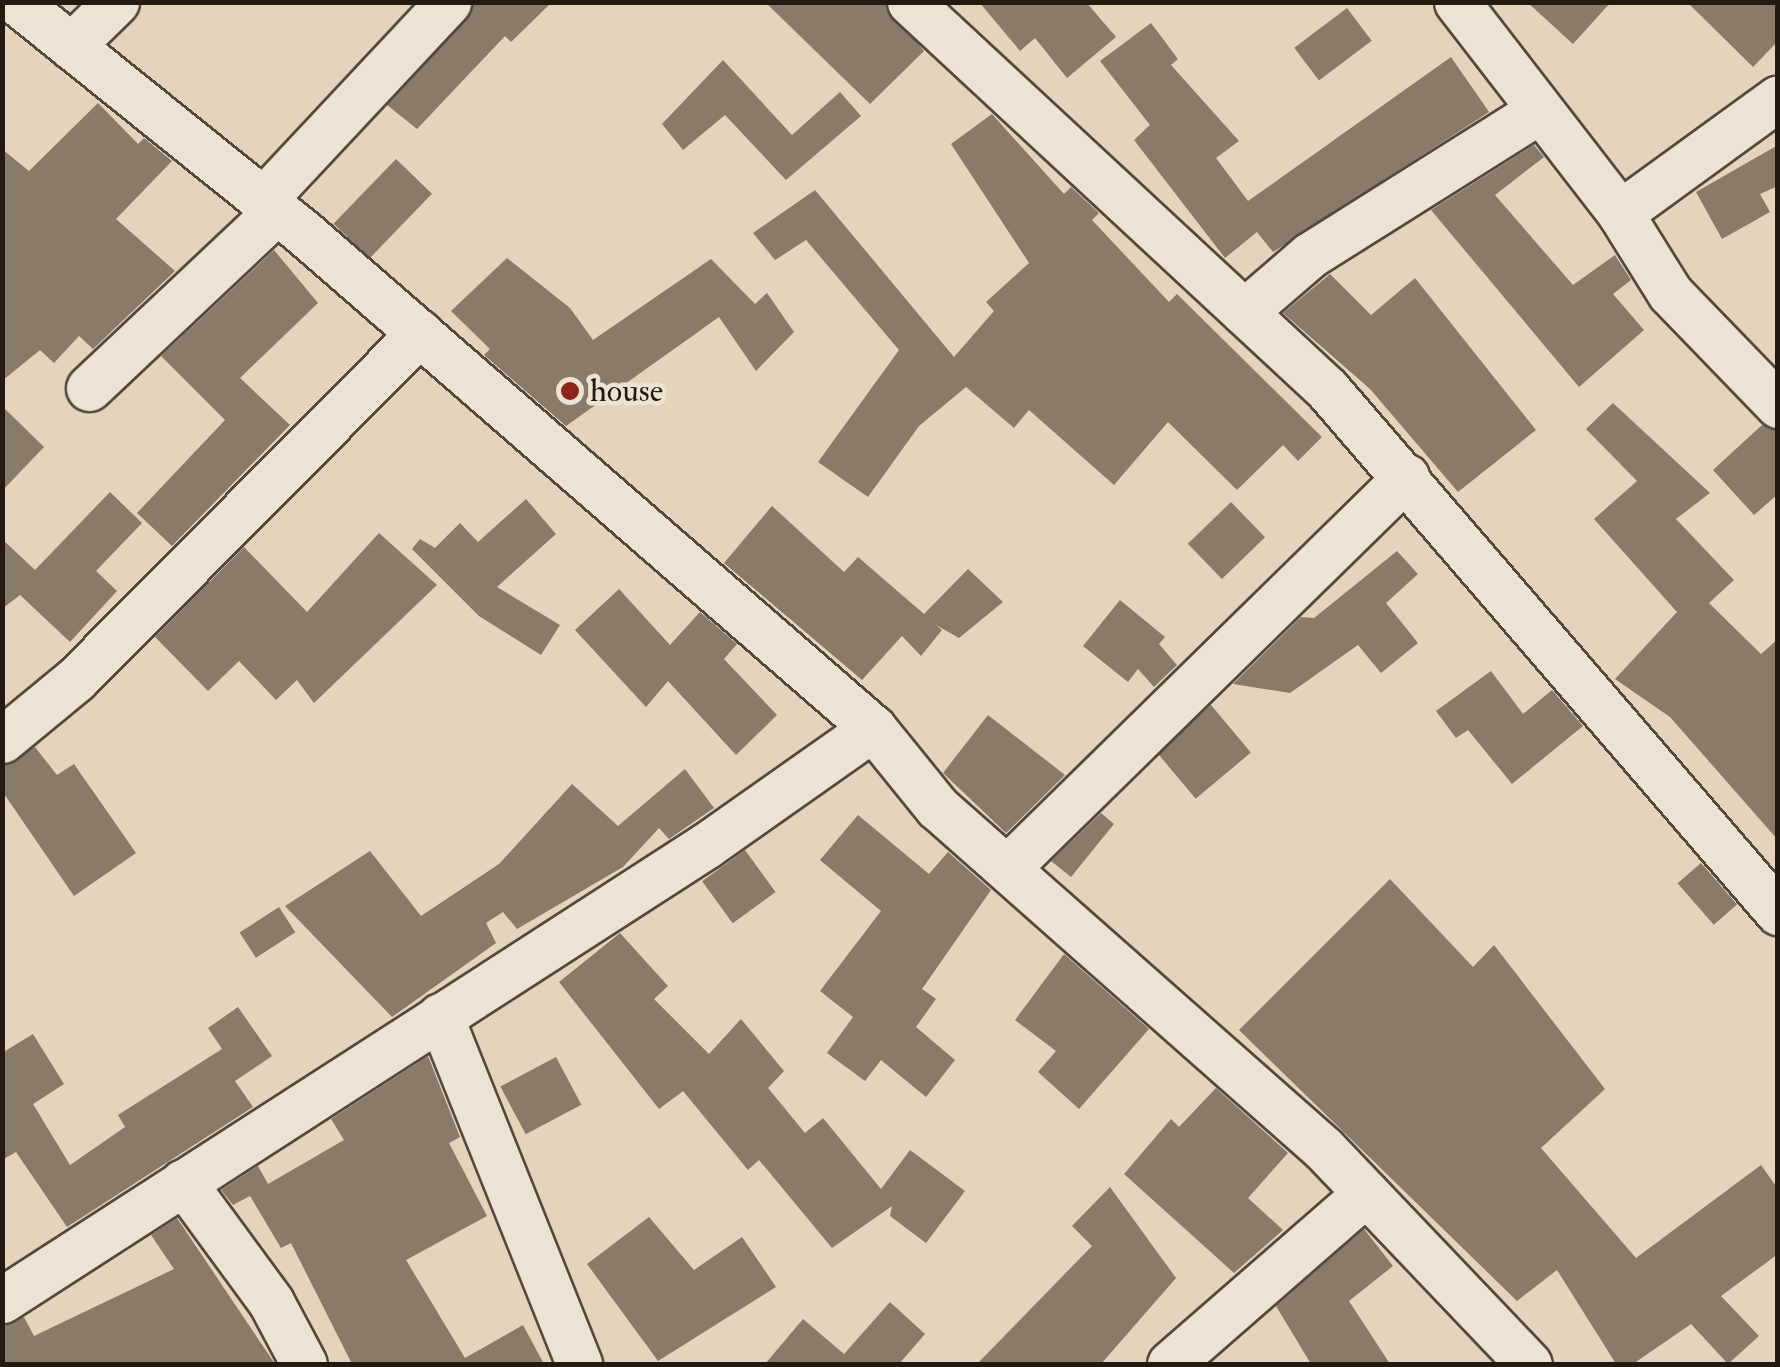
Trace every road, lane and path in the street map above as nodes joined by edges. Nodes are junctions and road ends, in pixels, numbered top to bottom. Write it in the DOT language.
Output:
graph roads {
  1 [pos="17,2"];
  2 [pos="116,2"];
  3 [pos="448,2"];
  4 [pos="910,2"];
  5 [pos="1457,2"];
  6 [pos="71,46"];
  7 [pos="1778,98"];
  8 [pos="1539,110"];
  9 [pos="270,206"];
  10 [pos="1620,214"];
  11 [pos="1244,312"];
  12 [pos="420,334"];
  13 [pos="89,388"];
  14 [pos="1778,405"];
  15 [pos="1406,477"];
  16 [pos="873,728"];
  17 [pos="2,740"];
  18 [pos="1007,868"];
  19 [pos="1778,912"];
  20 [pos="440,1016"];
  21 [pos="183,1182"];
  22 [pos="1366,1194"];
  23 [pos="2,1300"];
  24 [pos="304,1364"];
  25 [pos="579,1364"];
  26 [pos="1170,1364"];
  27 [pos="1529,1364"];
  1 -- 6 [label="street"];
  2 -- 6 [label="street"];
  3 -- 9 [label="street"];
  4 -- 11 [label="street"];
  5 -- 8 [label="street"];
  6 -- 9 [label="street"];
  7 -- 10 [label="street"];
  8 -- 10 [label="street"];
  8 -- 11 [label="street"];
  9 -- 12 [label="street"];
  9 -- 13 [label="street"];
  10 -- 14 [label="street"];
  11 -- 15 [label="street"];
  12 -- 16 [label="street"];
  12 -- 17 [label="street"];
  15 -- 18 [label="street"];
  15 -- 19 [label="street"];
  16 -- 18 [label="street"];
  16 -- 20 [label="street"];
  18 -- 22 [label="street"];
  20 -- 21 [label="street"];
  20 -- 25 [label="street"];
  21 -- 23 [label="street"];
  21 -- 24 [label="street"];
  22 -- 26 [label="street"];
  22 -- 27 [label="street"];
}
